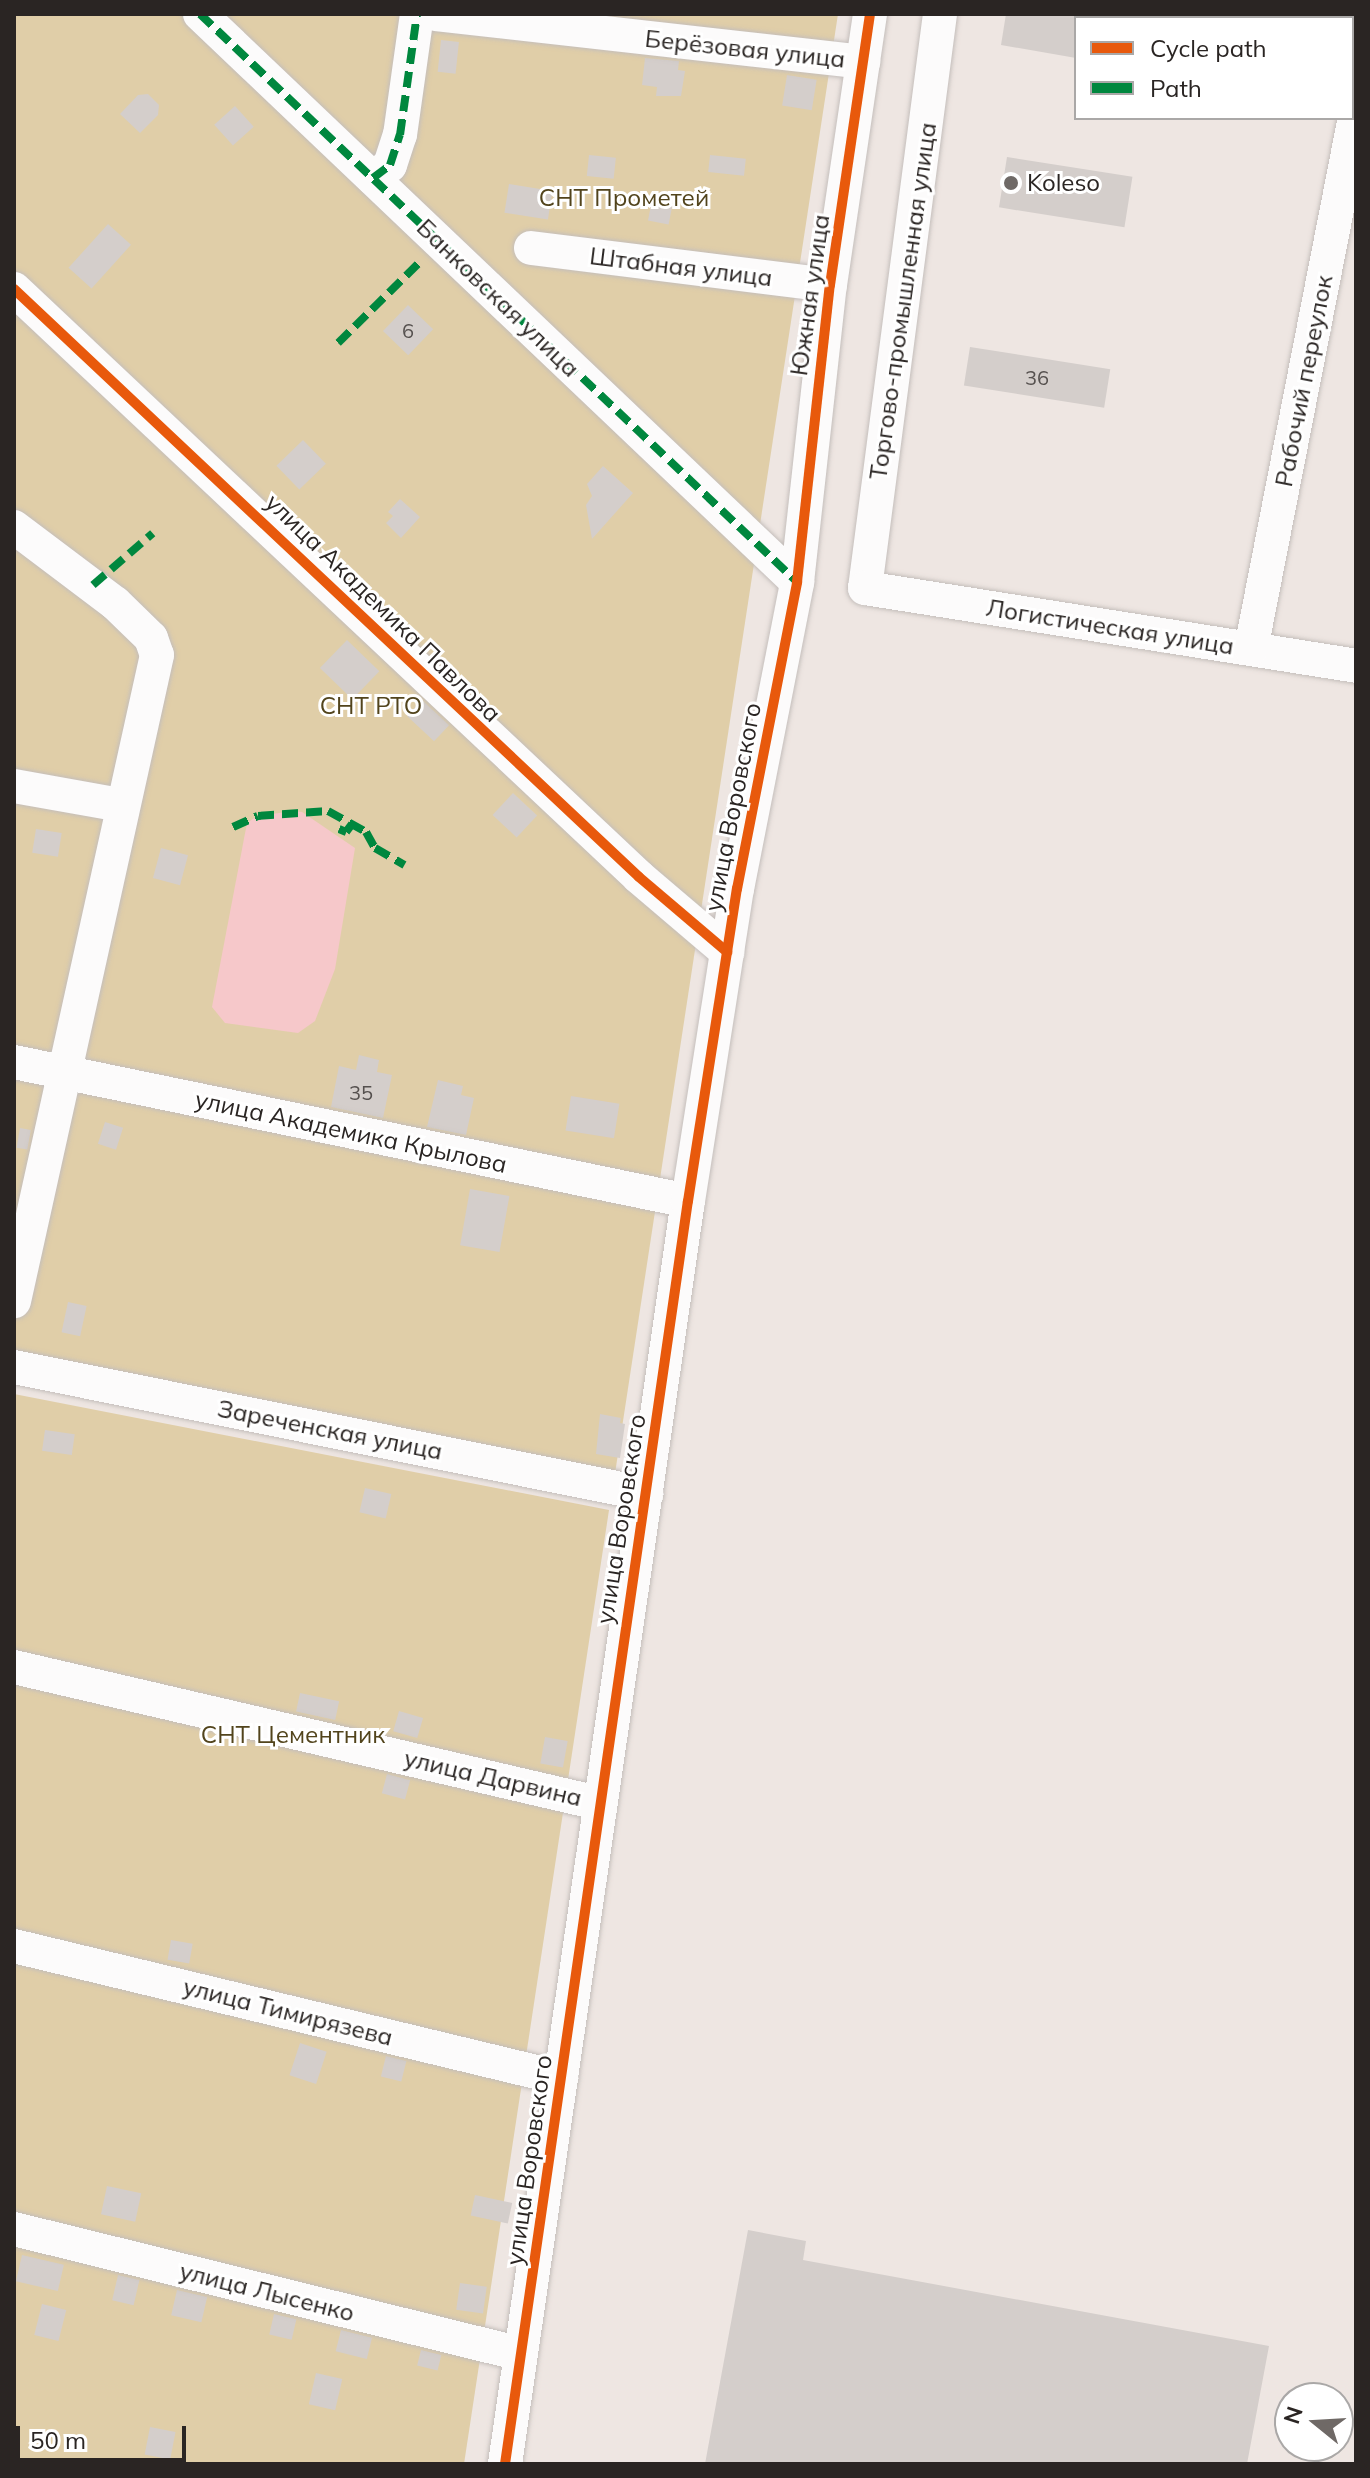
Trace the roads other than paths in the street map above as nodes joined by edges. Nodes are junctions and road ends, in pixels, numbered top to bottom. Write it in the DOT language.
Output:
graph roads {
  1 [pos="200,14"];
  2 [pos="417,14"];
  3 [pos="436,14"];
  4 [pos="870,14"];
  5 [pos="940,14"];
  6 [pos="863,62"];
  7 [pos="1356,112"];
  8 [pos="373,178"];
  9 [pos="531,248"];
  10 [pos="830,285"];
  11 [pos="14,289"];
  12 [pos="14,527"];
  13 [pos="797,582"];
  14 [pos="865,588"];
  15 [pos="1251,649"];
  16 [pos="1356,666"];
  17 [pos="14,786"];
  18 [pos="121,805"];
  19 [pos="727,952"];
  20 [pos="14,1062"];
  21 [pos="64,1072"];
  22 [pos="688,1201"];
  23 [pos="14,1301"];
  24 [pos="14,1367"];
  25 [pos="646,1494"];
  26 [pos="14,1667"];
  27 [pos="598,1803"];
  28 [pos="14,1946"];
  29 [pos="561,2078"];
  30 [pos="14,2229"];
  31 [pos="521,2354"];
  32 [pos="505,2464"];
  1 -- 8 [label="street, Банковская улица"];
  2 -- 8 [label="street"];
  3 -- 6 [label="street, Берёзовая улица"];
  4 -- 6 [label="street, Южная улица"];
  5 -- 14 [label="street, Торгово-промышленная улица"];
  6 -- 10 [label="street, Южная улица"];
  7 -- 15 [label="street, Рабочий переулок"];
  8 -- 13 [label="street, Банковская улица"];
  9 -- 10 [label="street, Штабная улица"];
  10 -- 13 [label="street, Южная улица"];
  11 -- 19 [label="street, улица Академика Павлова"];
  12 -- 18 [label="street"];
  13 -- 19 [label="street, улица Воровского"];
  14 -- 15 [label="street, Логистическая улица"];
  15 -- 16 [label="street, Логистическая улица"];
  17 -- 18 [label="street"];
  18 -- 21 [label="street"];
  19 -- 22 [label="street, улица Воровского"];
  20 -- 21 [label="street, улица Академика Крылова"];
  21 -- 22 [label="street, улица Академика Крылова"];
  21 -- 23 [label="street"];
  22 -- 25 [label="street, улица Воровского"];
  24 -- 25 [label="street, Зареченская улица"];
  25 -- 27 [label="street, улица Воровского"];
  26 -- 27 [label="street, улица Дарвина"];
  27 -- 29 [label="street, улица Воровского"];
  28 -- 29 [label="street, улица Тимирязева"];
  29 -- 31 [label="street, улица Воровского"];
  30 -- 31 [label="street, улица Лысенко"];
  31 -- 32 [label="street, улица Воровского"];
}
